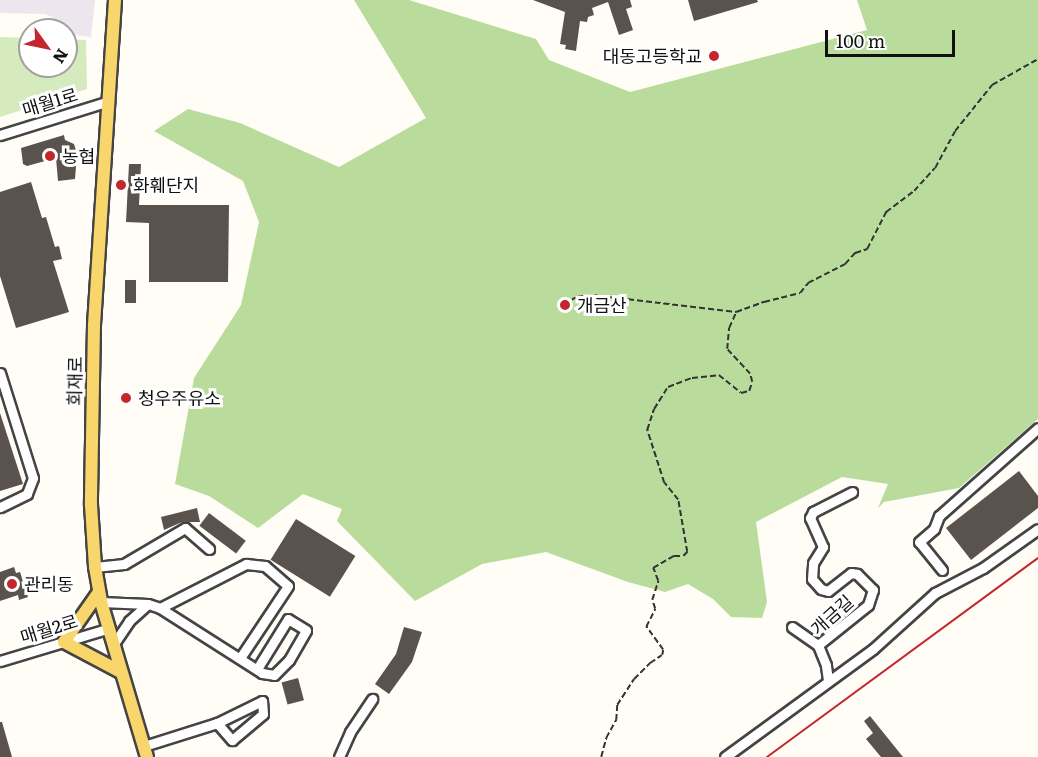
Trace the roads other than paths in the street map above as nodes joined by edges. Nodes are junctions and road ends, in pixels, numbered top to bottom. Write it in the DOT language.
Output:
graph roads {
  1 [pos="115,0"];
  2 [pos="109,101"];
  3 [pos="0,135"];
  4 [pos="0,373"];
  5 [pos="1038,428"];
  6 [pos="852,492"];
  7 [pos="0,507"];
  8 [pos="1038,529"];
  9 [pos="209,549"];
  10 [pos="95,567"];
  11 [pos="942,570"];
  12 [pos="100,597"];
  13 [pos="148,604"];
  14 [pos="160,608"];
  15 [pos="792,627"];
  16 [pos="107,629"];
  17 [pos="64,642"];
  18 [pos="113,645"];
  19 [pos="818,645"];
  20 [pos="240,658"];
  21 [pos="0,662"];
  22 [pos="257,669"];
  23 [pos="121,672"];
  24 [pos="828,680"];
  25 [pos="372,699"];
  26 [pos="217,723"];
  27 [pos="145,752"];
  28 [pos="339,757"];
  29 [pos="725,757"];
  1 -- 2 [label="main road, 회재로"];
  2 -- 3 [label="street, 매월1로"];
  2 -- 10 [label="main road, 회재로"];
  4 -- 7 [label="street"];
  5 -- 11 [label="street"];
  6 -- 19 [label="street, 개금길"];
  8 -- 24 [label="street"];
  9 -- 10 [label="street"];
  10 -- 12 [label="main road, 회재로"];
  12 -- 13 [label="street"];
  12 -- 16 [label="main road, 회재로"];
  12 -- 17 [label="main road"];
  13 -- 14 [label="street"];
  13 -- 18 [label="street"];
  14 -- 20 [label="street"];
  14 -- 20 [label="street"];
  15 -- 19 [label="street"];
  16 -- 17 [label="street, 매월2로"];
  16 -- 18 [label="main road, 회재로"];
  17 -- 21 [label="street, 매월2로"];
  17 -- 23 [label="main road"];
  18 -- 23 [label="main road, 회재로"];
  19 -- 24 [label="street, 개금길"];
  20 -- 22 [label="street"];
  22 -- 22 [label="street"];
  23 -- 27 [label="main road, 회재로"];
  24 -- 29 [label="street"];
  25 -- 28 [label="street"];
  26 -- 26 [label="street"];
  26 -- 27 [label="street"];
}
